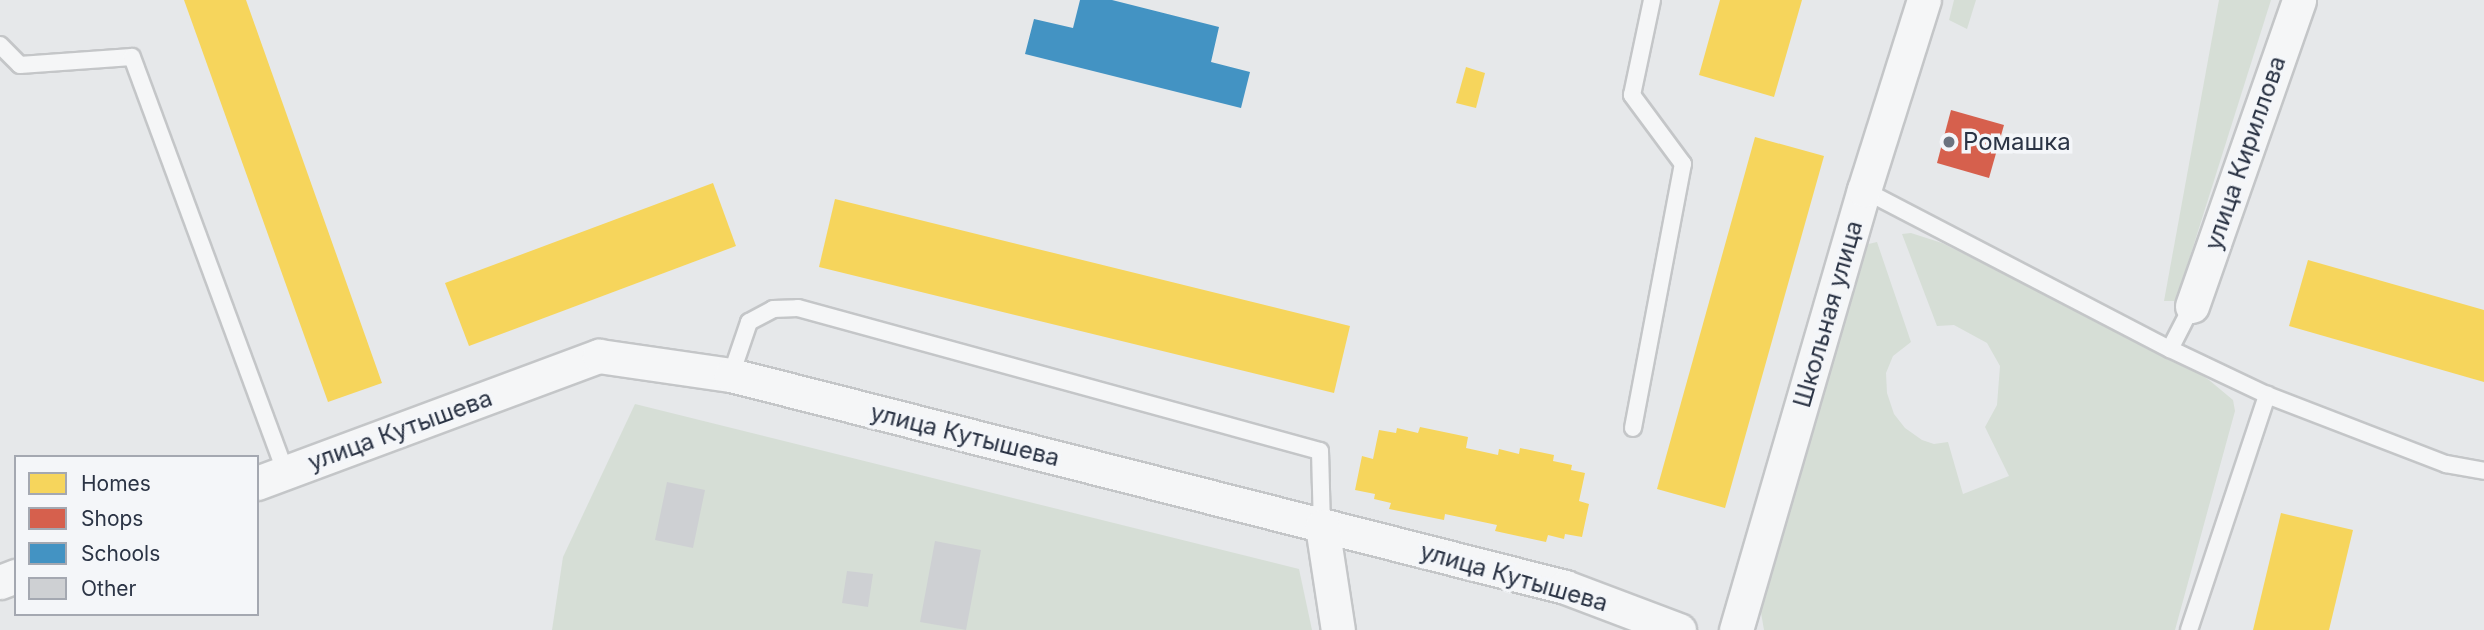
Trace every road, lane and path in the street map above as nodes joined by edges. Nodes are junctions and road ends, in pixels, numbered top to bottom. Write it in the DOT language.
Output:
graph roads {
  1 [pos="1652,0"];
  2 [pos="1924,0"];
  3 [pos="2299,0"];
  4 [pos="0,45"];
  5 [pos="1864,190"];
  6 [pos="2192,306"];
  7 [pos="2170,349"];
  8 [pos="731,375"];
  9 [pos="2267,395"];
  10 [pos="1633,428"];
  11 [pos="2484,471"];
  12 [pos="272,478"];
  13 [pos="1322,526"];
  14 [pos="1338,630"];
  15 [pos="1679,630"];
  16 [pos="1736,630"];
  17 [pos="2189,630"];
  1 -- 10 [label="lane"];
  2 -- 5 [label="street, Школьная улица"];
  3 -- 6 [label="street, улица Кириллова"];
  4 -- 12 [label="lane"];
  5 -- 7 [label="lane"];
  5 -- 16 [label="street, Школьная улица"];
  6 -- 7 [label="lane"];
  7 -- 9 [label="lane"];
  8 -- 12 [label="street, улица Кутышева"];
  8 -- 13 [label="street, улица Кутышева"];
  8 -- 13 [label="lane"];
  9 -- 11 [label="lane"];
  9 -- 17 [label="lane"];
  13 -- 14 [label="street"];
  13 -- 15 [label="street, улица Кутышева"];
}
